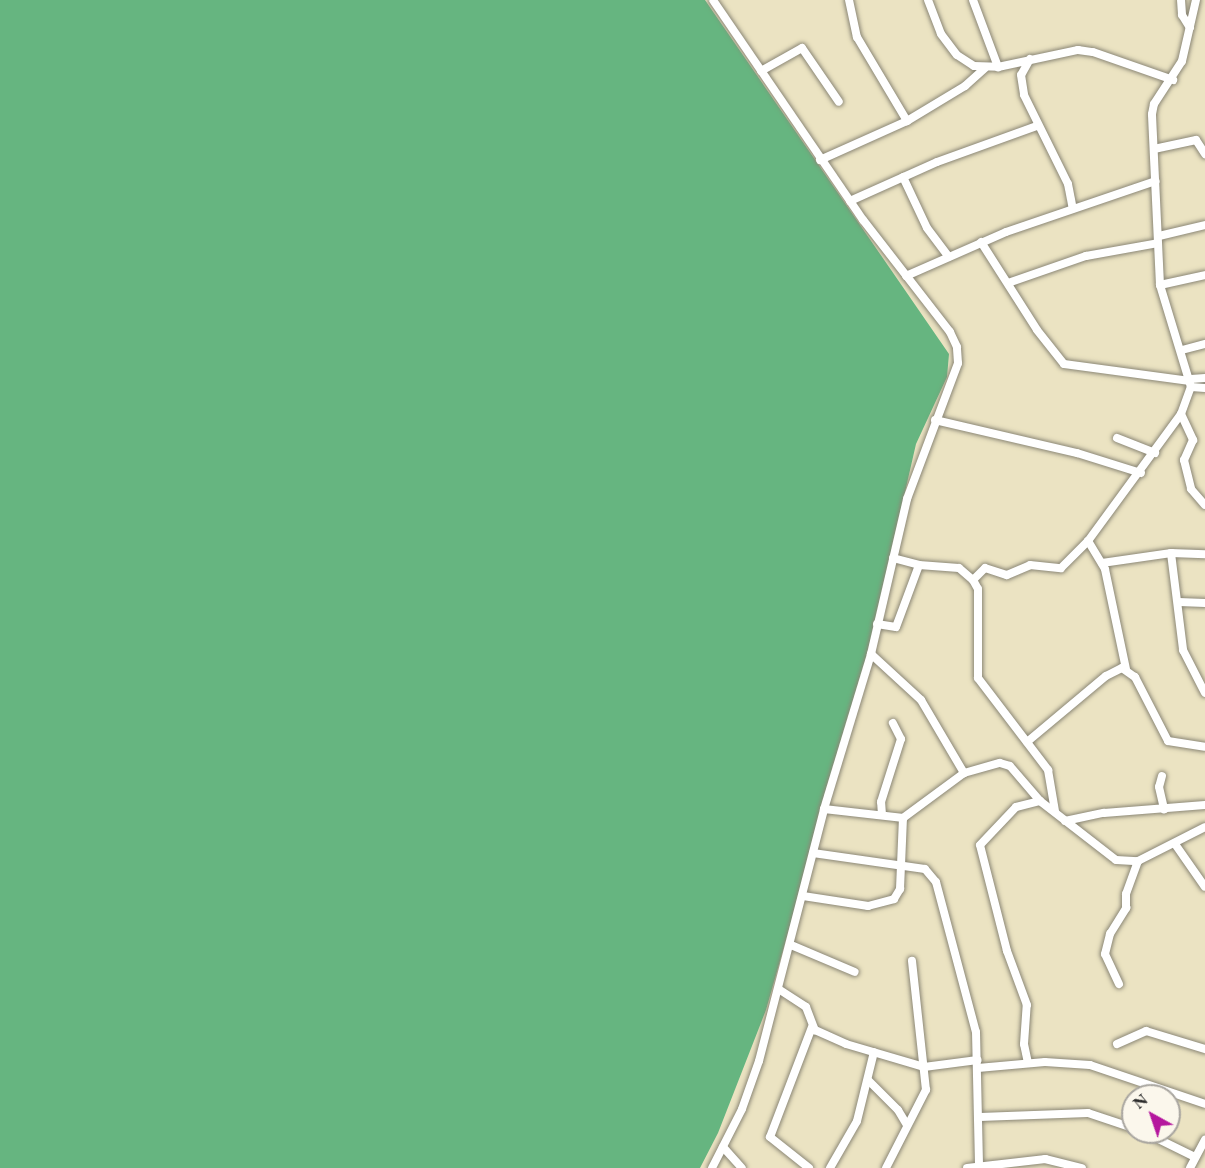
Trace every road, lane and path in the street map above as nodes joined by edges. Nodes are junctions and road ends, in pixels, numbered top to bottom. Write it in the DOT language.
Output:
graph roads {
  1 [pos="849,0"];
  2 [pos="928,0"];
  3 [pos="974,0"];
  4 [pos="1181,0"];
  5 [pos="1196,0"];
  6 [pos="715,1"];
  7 [pos="1190,28"];
  8 [pos="1030,59"];
  9 [pos="998,67"];
  10 [pos="985,68"];
  11 [pos="761,71"];
  12 [pos="1173,80"];
  13 [pos="839,102"];
  14 [pos="907,121"];
  15 [pos="1037,126"];
  16 [pos="1154,149"];
  17 [pos="1205,154"];
  18 [pos="820,160"];
  19 [pos="903,177"];
  20 [pos="1155,181"];
  21 [pos="850,201"];
  22 [pos="1073,209"];
  23 [pos="1205,225"];
  24 [pos="1159,239"];
  25 [pos="981,242"];
  26 [pos="949,257"];
  27 [pos="1205,275"];
  28 [pos="906,276"];
  29 [pos="1008,283"];
  30 [pos="1160,285"];
  31 [pos="1205,344"];
  32 [pos="1182,350"];
  33 [pos="1205,378"];
  34 [pos="1191,382"];
  35 [pos="1205,388"];
  36 [pos="1181,414"];
  37 [pos="935,420"];
  38 [pos="1117,438"];
  39 [pos="1155,453"];
  40 [pos="1142,473"];
  41 [pos="1205,505"];
  42 [pos="1088,541"];
  43 [pos="1171,553"];
  44 [pos="1205,554"];
  45 [pos="893,558"];
  46 [pos="1102,563"];
  47 [pos="919,566"];
  48 [pos="973,580"];
  49 [pos="1179,602"];
  50 [pos="1205,603"];
  51 [pos="877,624"];
  52 [pos="871,654"];
  53 [pos="1126,669"];
  54 [pos="1205,693"];
  55 [pos="893,723"];
  56 [pos="1028,742"];
  57 [pos="1205,747"];
  58 [pos="964,773"];
  59 [pos="1162,776"];
  60 [pos="1040,801"];
  61 [pos="1205,805"];
  62 [pos="824,809"];
  63 [pos="1164,809"];
  64 [pos="1055,811"];
  65 [pos="882,815"];
  66 [pos="903,818"];
  67 [pos="1065,820"];
  68 [pos="1205,827"];
  69 [pos="1175,844"];
  70 [pos="813,853"];
  71 [pos="1138,861"];
  72 [pos="900,868"];
  73 [pos="1205,887"];
  74 [pos="803,896"];
  75 [pos="791,945"];
  76 [pos="912,961"];
  77 [pos="855,972"];
  78 [pos="1119,984"];
  79 [pos="780,990"];
  80 [pos="812,1027"];
  81 [pos="1117,1044"];
  82 [pos="1205,1049"];
  83 [pos="874,1052"];
  84 [pos="1028,1063"];
  85 [pos="978,1064"];
  86 [pos="924,1067"];
  87 [pos="869,1081"];
  88 [pos="1205,1104"];
  89 [pos="980,1117"];
  90 [pos="1121,1124"];
  91 [pos="908,1125"];
  92 [pos="1205,1140"];
  93 [pos="1168,1144"];
  94 [pos="723,1147"];
  95 [pos="1195,1157"];
  96 [pos="979,1165"];
  97 [pos="712,1168"];
  98 [pos="742,1168"];
  99 [pos="809,1168"];
  100 [pos="830,1168"];
  101 [pos="886,1168"];
  102 [pos="967,1168"];
  103 [pos="1082,1168"];
  104 [pos="1190,1168"];
  1 -- 14 [label="street"];
  2 -- 10 [label="street"];
  3 -- 9 [label="street"];
  4 -- 7 [label="street"];
  5 -- 7 [label="street"];
  6 -- 11 [label="street"];
  7 -- 12 [label="street"];
  8 -- 9 [label="street"];
  8 -- 12 [label="street"];
  8 -- 15 [label="street"];
  9 -- 10 [label="street"];
  10 -- 14 [label="street"];
  11 -- 13 [label="street"];
  11 -- 18 [label="street"];
  12 -- 16 [label="street"];
  14 -- 18 [label="street"];
  15 -- 19 [label="street"];
  15 -- 22 [label="street"];
  16 -- 17 [label="street"];
  16 -- 20 [label="street"];
  18 -- 21 [label="street"];
  19 -- 21 [label="street"];
  19 -- 26 [label="street"];
  20 -- 22 [label="street"];
  20 -- 24 [label="street"];
  21 -- 28 [label="street"];
  22 -- 25 [label="street"];
  23 -- 24 [label="street"];
  24 -- 29 [label="street"];
  24 -- 30 [label="street"];
  25 -- 26 [label="street"];
  25 -- 29 [label="street"];
  26 -- 28 [label="street"];
  27 -- 30 [label="street"];
  28 -- 37 [label="street"];
  29 -- 34 [label="street"];
  30 -- 32 [label="street"];
  31 -- 32 [label="street"];
  32 -- 34 [label="street"];
  33 -- 34 [label="street"];
  34 -- 35 [label="street"];
  34 -- 36 [label="street"];
  36 -- 39 [label="street"];
  36 -- 41 [label="street"];
  37 -- 40 [label="street"];
  37 -- 45 [label="street"];
  38 -- 39 [label="street"];
  39 -- 40 [label="street"];
  40 -- 42 [label="street"];
  42 -- 46 [label="street"];
  42 -- 48 [label="street"];
  43 -- 44 [label="street"];
  43 -- 46 [label="street"];
  43 -- 49 [label="street"];
  45 -- 47 [label="street"];
  45 -- 51 [label="street"];
  46 -- 53 [label="street"];
  47 -- 48 [label="street"];
  47 -- 51 [label="street"];
  48 -- 56 [label="street"];
  49 -- 50 [label="street"];
  49 -- 54 [label="street"];
  51 -- 52 [label="street"];
  52 -- 58 [label="street"];
  52 -- 62 [label="street"];
  53 -- 56 [label="street"];
  53 -- 57 [label="street"];
  55 -- 65 [label="street"];
  56 -- 64 [label="street"];
  58 -- 60 [label="street"];
  58 -- 66 [label="street"];
  59 -- 63 [label="street"];
  60 -- 64 [label="street"];
  60 -- 84 [label="street"];
  61 -- 63 [label="street"];
  62 -- 65 [label="street"];
  62 -- 70 [label="street"];
  63 -- 67 [label="street"];
  64 -- 67 [label="street"];
  65 -- 66 [label="street"];
  66 -- 72 [label="street"];
  67 -- 71 [label="street"];
  68 -- 69 [label="street"];
  69 -- 71 [label="street"];
  69 -- 73 [label="street"];
  70 -- 72 [label="street"];
  70 -- 74 [label="street"];
  71 -- 78 [label="street"];
  72 -- 74 [label="street"];
  72 -- 85 [label="street"];
  74 -- 75 [label="street"];
  75 -- 77 [label="street"];
  75 -- 79 [label="street"];
  76 -- 86 [label="street"];
  79 -- 80 [label="street"];
  79 -- 94 [label="street"];
  80 -- 83 [label="street"];
  80 -- 99 [label="street"];
  81 -- 82 [label="street"];
  83 -- 86 [label="street"];
  83 -- 87 [label="street"];
  84 -- 85 [label="street"];
  84 -- 88 [label="street"];
  85 -- 86 [label="street"];
  85 -- 89 [label="street"];
  86 -- 91 [label="street"];
  87 -- 91 [label="street"];
  87 -- 100 [label="street"];
  89 -- 90 [label="street"];
  89 -- 96 [label="street"];
  91 -- 101 [label="street"];
  92 -- 95 [label="street"];
  93 -- 95 [label="street"];
  94 -- 97 [label="street"];
  94 -- 98 [label="street"];
  95 -- 104 [label="street"];
  96 -- 102 [label="street"];
  96 -- 103 [label="street"];
}
